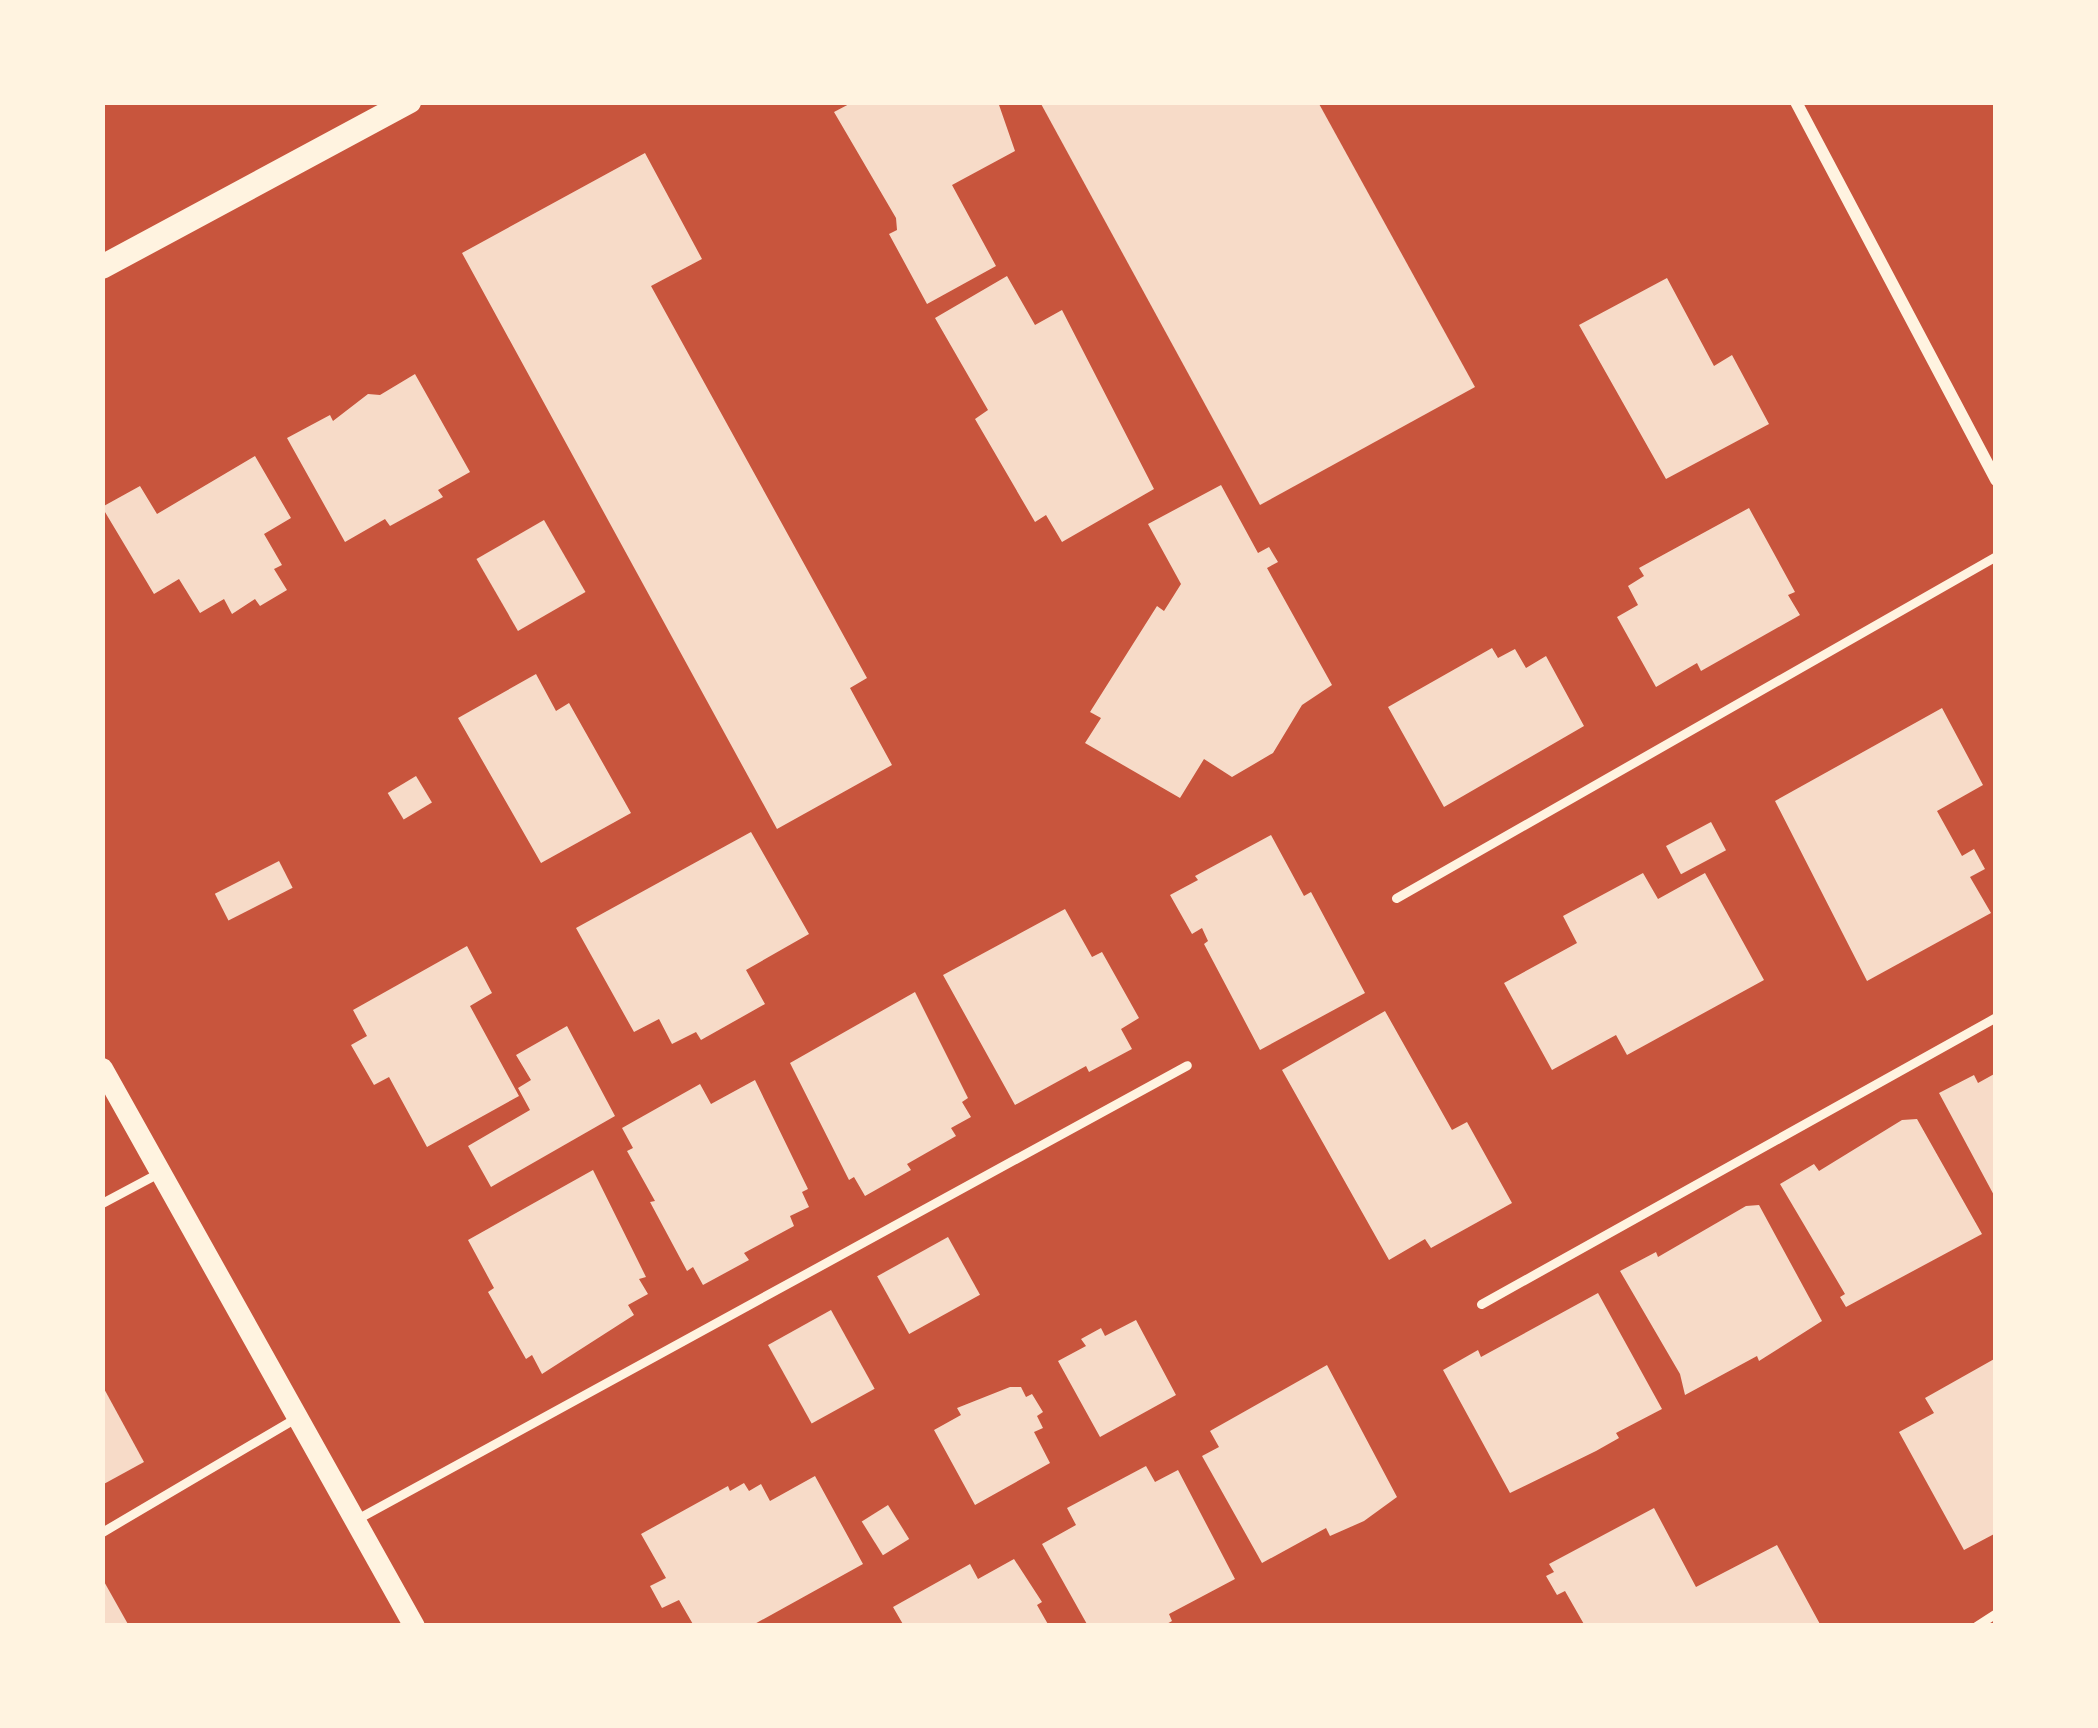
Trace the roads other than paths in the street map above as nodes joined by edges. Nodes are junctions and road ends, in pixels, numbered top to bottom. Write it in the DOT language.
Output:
graph roads {
  1 [pos="409,102"];
  2 [pos="1796,102"];
  3 [pos="102,267"];
  4 [pos="1996,480"];
  5 [pos="1996,556"];
  6 [pos="1396,898"];
  7 [pos="1996,1017"];
  8 [pos="1187,1065"];
  9 [pos="102,1069"];
  10 [pos="160,1172"];
  11 [pos="102,1203"];
  12 [pos="1480,1304"];
  13 [pos="297,1417"];
  14 [pos="355,1520"];
  15 [pos="102,1532"];
  16 [pos="1996,1613"];
  17 [pos="414,1626"];
  18 [pos="1976,1626"];
  1 -- 3 [label="main road"];
  2 -- 4 [label="street"];
  5 -- 6 [label="lane"];
  7 -- 12 [label="lane"];
  8 -- 14 [label="lane"];
  9 -- 10 [label="street"];
  10 -- 11 [label="lane"];
  10 -- 13 [label="street"];
  13 -- 14 [label="street"];
  13 -- 15 [label="lane"];
  14 -- 17 [label="street"];
  16 -- 18 [label="lane"];
}
